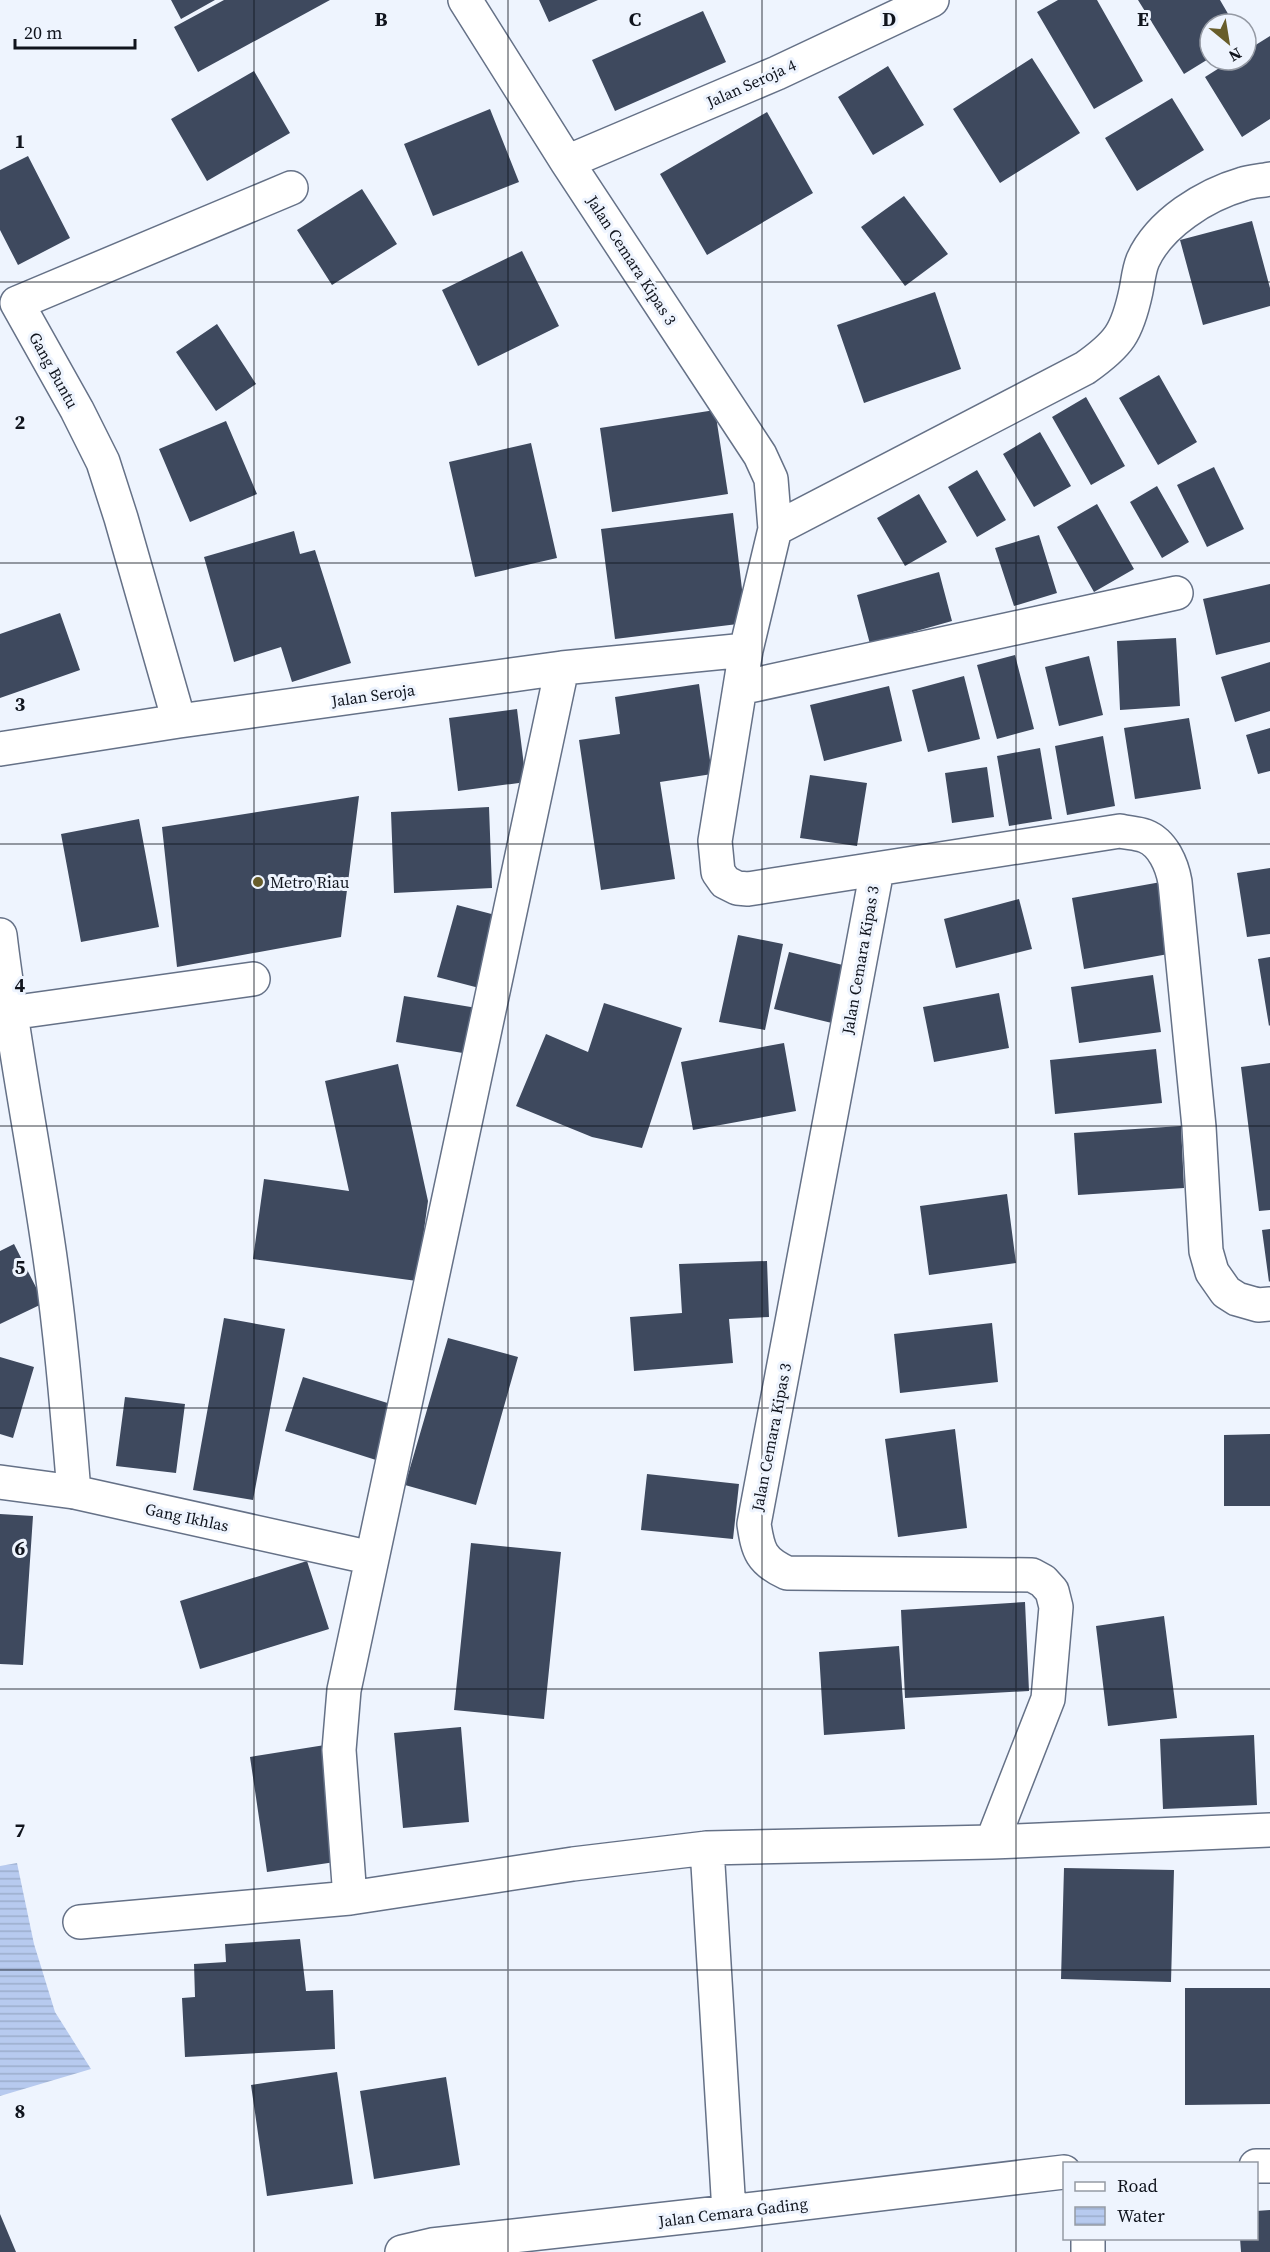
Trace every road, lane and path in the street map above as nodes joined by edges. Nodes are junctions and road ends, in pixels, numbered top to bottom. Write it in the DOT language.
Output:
graph roads {
  1 [pos="465,0"];
  2 [pos="932,0"];
  3 [pos="567,162"];
  4 [pos="1270,179"];
  5 [pos="291,188"];
  6 [pos="9,306"];
  7 [pos="775,529"];
  8 [pos="1176,593"];
  9 [pos="746,650"];
  10 [pos="562,668"];
  11 [pos="740,688"];
  12 [pos="179,721"];
  13 [pos="0,749"];
  14 [pos="877,870"];
  15 [pos="0,935"];
  16 [pos="253,979"];
  17 [pos="10,1013"];
  18 [pos="11,1090"];
  19 [pos="1270,1304"];
  20 [pos="0,1482"];
  21 [pos="74,1492"];
  22 [pos="372,1558"];
  23 [pos="1270,1830"];
  24 [pos="992,1842"];
  25 [pos="707,1848"];
  26 [pos="350,1898"];
  27 [pos="80,1922"];
  28 [pos="1063,2172"];
  29 [pos="729,2212"];
  30 [pos="402,2252"];
  1 -- 3 [label="street, Jalan Cemara Kipas 3"];
  2 -- 3 [label="street, Jalan Seroja 4"];
  3 -- 7 [label="street, Jalan Cemara Kipas 3"];
  4 -- 7 [label="street"];
  5 -- 6 [label="street, Gang Buntu"];
  6 -- 12 [label="street, Gang Buntu"];
  7 -- 9 [label="street, Jalan Cemara Kipas 3"];
  8 -- 11 [label="street"];
  9 -- 10 [label="street, Jalan Seroja"];
  9 -- 11 [label="street, Jalan Cemara Kipas 3"];
  10 -- 12 [label="street, Jalan Seroja"];
  10 -- 22 [label="street"];
  11 -- 14 [label="street, Jalan Cemara Kipas 3"];
  12 -- 13 [label="street, Jalan Seroja"];
  14 -- 19 [label="street, Jalan Cemara Kipas 3"];
  14 -- 24 [label="street, Jalan Cemara Kipas 3"];
  15 -- 17 [label="street"];
  16 -- 17 [label="street"];
  17 -- 18 [label="street"];
  18 -- 21 [label="street"];
  20 -- 21 [label="street, Gang Ikhlas"];
  21 -- 22 [label="street, Gang Ikhlas"];
  22 -- 26 [label="street"];
  23 -- 24 [label="street"];
  24 -- 25 [label="street"];
  25 -- 26 [label="street"];
  25 -- 29 [label="street"];
  26 -- 27 [label="street"];
  28 -- 29 [label="street, Jalan Cemara Gading"];
  29 -- 30 [label="street, Jalan Cemara Gading"];
}
